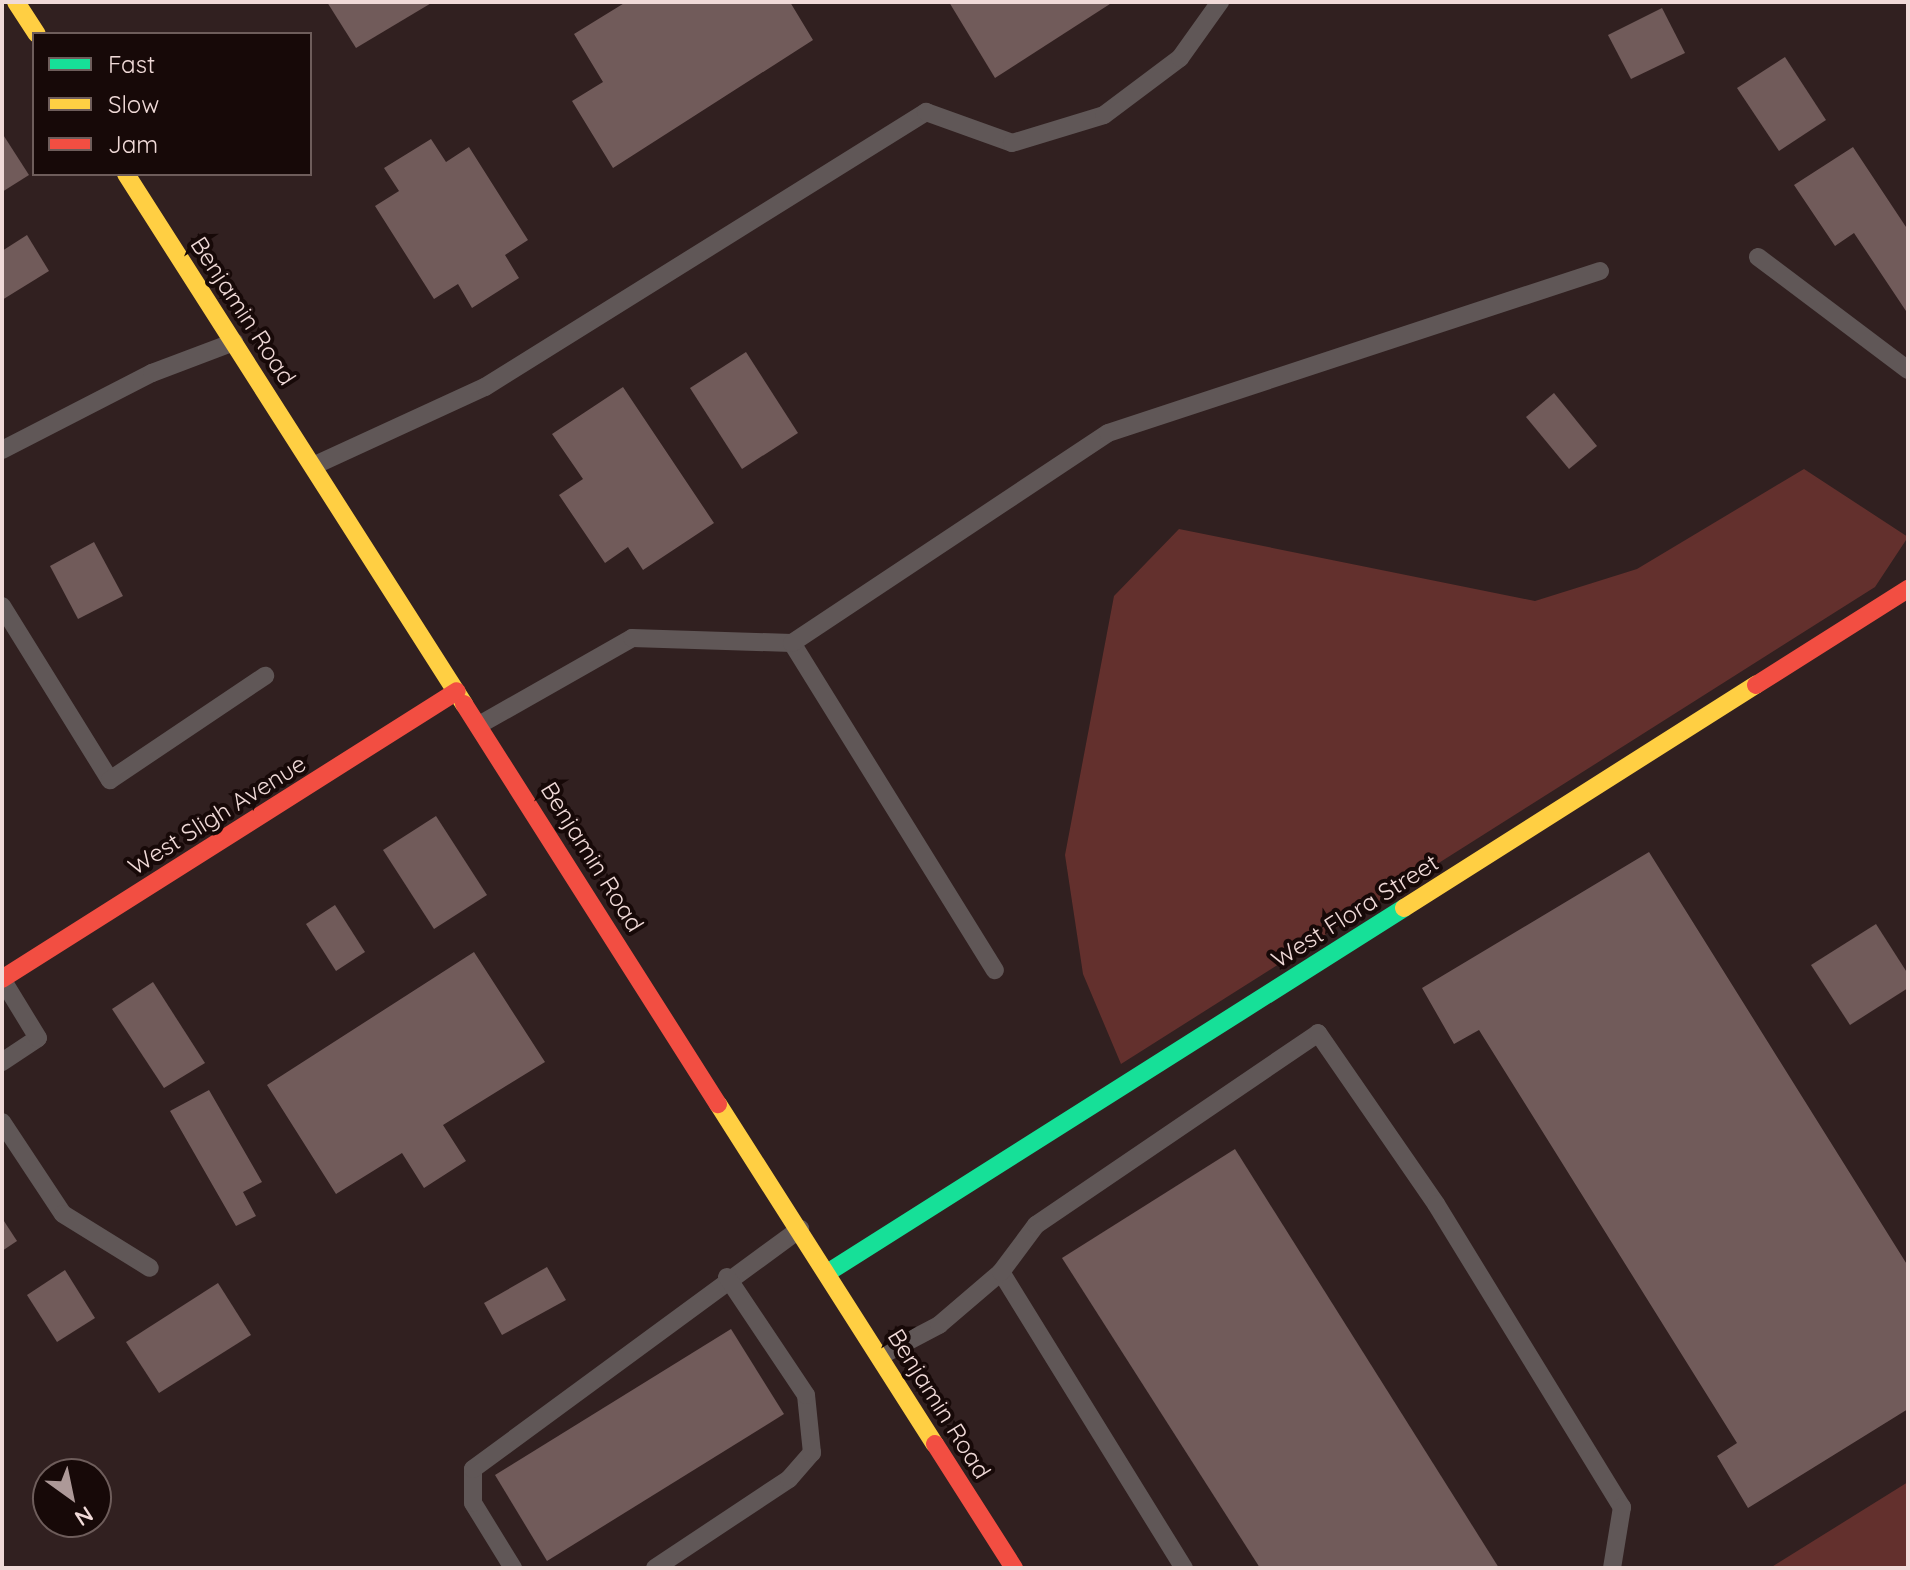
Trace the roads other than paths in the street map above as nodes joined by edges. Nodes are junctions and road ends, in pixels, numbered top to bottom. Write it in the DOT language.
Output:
graph roads {
  1 [pos="16,2"];
  2 [pos="1220,2"];
  3 [pos="36,32"];
  4 [pos="127,176"];
  5 [pos="1758,257"];
  6 [pos="1600,271"];
  7 [pos="234,342"];
  8 [pos="1908,370"];
  9 [pos="2,450"];
  10 [pos="313,466"];
  11 [pos="1908,589"];
  12 [pos="2,606"];
  13 [pos="792,643"];
  14 [pos="265,676"];
  15 [pos="457,691"];
  16 [pos="479,725"];
  17 [pos="995,970"];
  18 [pos="2,979"];
  19 [pos="2,1062"];
  20 [pos="2,1122"];
  21 [pos="800,1229"];
  22 [pos="150,1268"];
  23 [pos="1001,1272"];
  24 [pos="827,1273"];
  25 [pos="727,1277"];
  26 [pos="880,1356"];
  27 [pos="513,1568"];
  28 [pos="655,1568"];
  29 [pos="1014,1568"];
  30 [pos="1184,1568"];
  31 [pos="1612,1568"];
  1 -- 3 [label="street"];
  2 -- 10 [label="lane"];
  4 -- 7 [label="street, Benjamin Road"];
  5 -- 8 [label="lane"];
  6 -- 13 [label="lane"];
  7 -- 9 [label="lane"];
  7 -- 10 [label="street, Benjamin Road"];
  10 -- 15 [label="street, Benjamin Road"];
  11 -- 24 [label="street, West Flora Street"];
  12 -- 14 [label="lane"];
  13 -- 16 [label="lane"];
  13 -- 17 [label="lane"];
  15 -- 16 [label="street, Benjamin Road"];
  15 -- 18 [label="street, West Sligh Avenue"];
  16 -- 21 [label="street, Benjamin Road"];
  18 -- 19 [label="lane"];
  20 -- 22 [label="lane"];
  21 -- 24 [label="street, Benjamin Road"];
  21 -- 25 [label="lane"];
  23 -- 26 [label="lane"];
  23 -- 30 [label="lane"];
  23 -- 31 [label="lane"];
  24 -- 26 [label="street, Benjamin Road"];
  25 -- 27 [label="lane"];
  25 -- 28 [label="lane"];
  26 -- 29 [label="street, Benjamin Road"];
}
